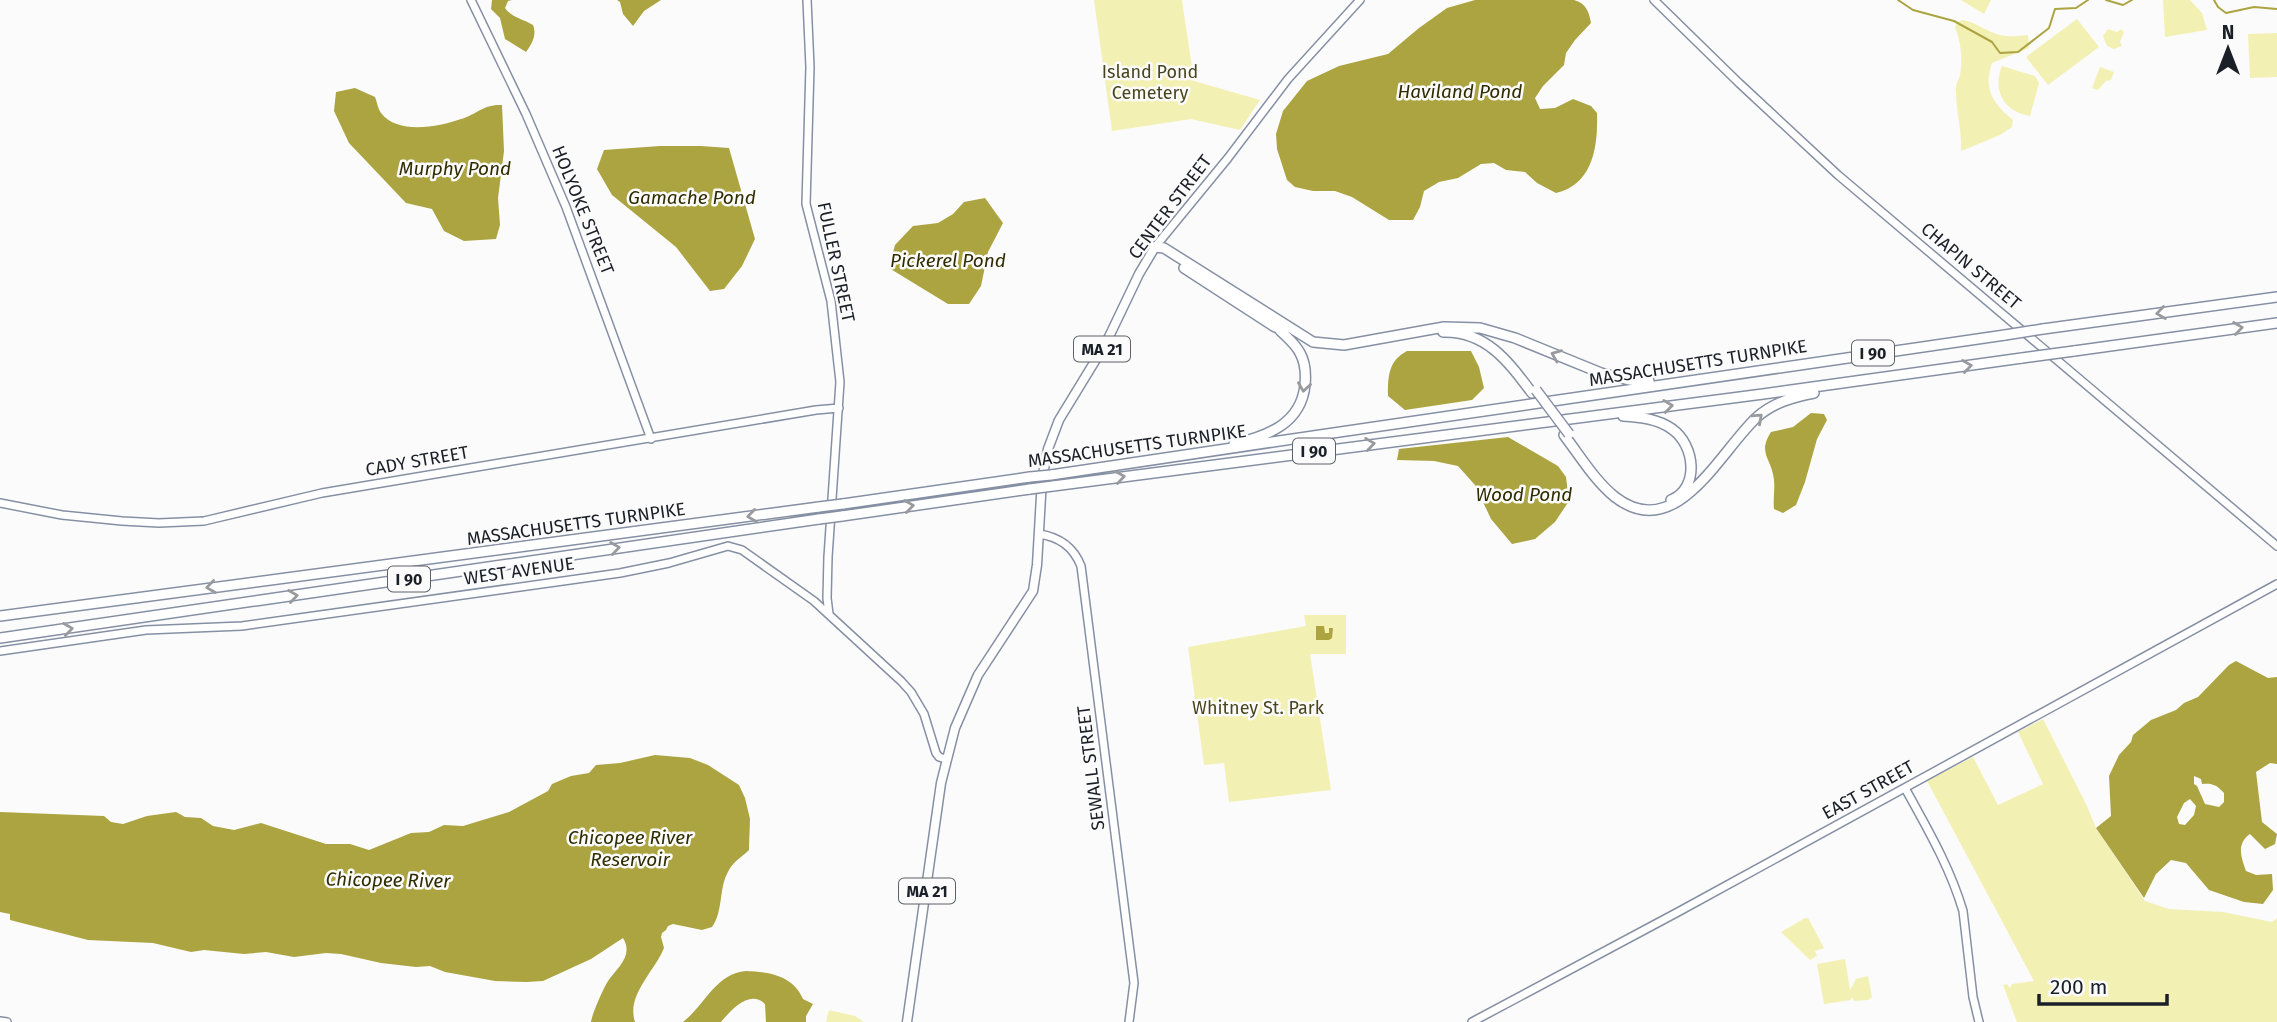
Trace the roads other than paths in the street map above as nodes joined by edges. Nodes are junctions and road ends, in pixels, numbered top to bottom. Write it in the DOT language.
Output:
graph roads {
  1 [pos="471,0"];
  2 [pos="807,0"];
  3 [pos="1360,0"];
  4 [pos="1654,0"];
  5 [pos="1155,247"];
  6 [pos="2277,294"];
  7 [pos="2277,323"];
  8 [pos="1278,328"];
  9 [pos="1434,328"];
  10 [pos="1742,372"];
  11 [pos="1924,372"];
  12 [pos="1534,392"];
  13 [pos="839,408"];
  14 [pos="1576,418"];
  15 [pos="1566,435"];
  16 [pos="651,439"];
  17 [pos="1132,463"];
  18 [pos="0,503"];
  19 [pos="1039,534"];
  20 [pos="2277,546"];
  21 [pos="2277,584"];
  22 [pos="829,614"];
  23 [pos="0,617"];
  24 [pos="0,638"];
  25 [pos="0,650"];
  26 [pos="946,759"];
  27 [pos="1905,788"];
  28 [pos="0,1021"];
  29 [pos="7,1022"];
  30 [pos="907,1022"];
  31 [pos="1129,1022"];
  32 [pos="1472,1022"];
  33 [pos="1979,1022"];
  1 -- 16 [label="main road, HOLYOKE STREET"];
  2 -- 13 [label="main road, FULLER STREET"];
  3 -- 5 [label="main road, CENTER STREET / MA 21"];
  4 -- 20 [label="main road, CHAPIN STREET"];
  5 -- 8 [label="highway"];
  5 -- 9 [label="highway"];
  5 -- 19 [label="main road, CENTER STREET / MA 21"];
  6 -- 10 [label="highway, MASSACHUSETTS TURNPIKE / I 90, one-way, bridge"];
  11 -- 7 [label="highway, MASSACHUSETTS TURNPIKE / I 90, one-way, bridge"];
  8 -- 12 [label="highway"];
  8 -- 17 [label="highway, one-way"];
  10 -- 9 [label="highway, one-way"];
  9 -- 12 [label="highway"];
  10 -- 17 [label="highway, MASSACHUSETTS TURNPIKE / I 90"];
  14 -- 11 [label="highway, MASSACHUSETTS TURNPIKE / I 90, one-way"];
  15 -- 11 [label="highway, one-way"];
  12 -- 15 [label="highway, bridge"];
  13 -- 16 [label="main road, CADY STREET"];
  13 -- 22 [label="main road, FULLER STREET"];
  14 -- 15 [label="highway"];
  24 -- 14 [label="highway, MASSACHUSETTS TURNPIKE / I 90, one-way, bridge"];
  16 -- 18 [label="main road, CADY STREET"];
  17 -- 23 [label="highway, MASSACHUSETTS TURNPIKE / I 90, one-way, bridge"];
  19 -- 26 [label="main road, CENTER STREET / MA 21"];
  19 -- 31 [label="main road, SEWALL STREET"];
  21 -- 27 [label="main road, EAST STREET"];
  22 -- 25 [label="main road, WEST AVENUE"];
  22 -- 26 [label="main road, WEST AVENUE"];
  26 -- 30 [label="main road, CENTER STREET / MA 21"];
  27 -- 32 [label="main road, EAST STREET"];
  27 -- 33 [label="main road"];
  28 -- 29 [label="main road"];
}
